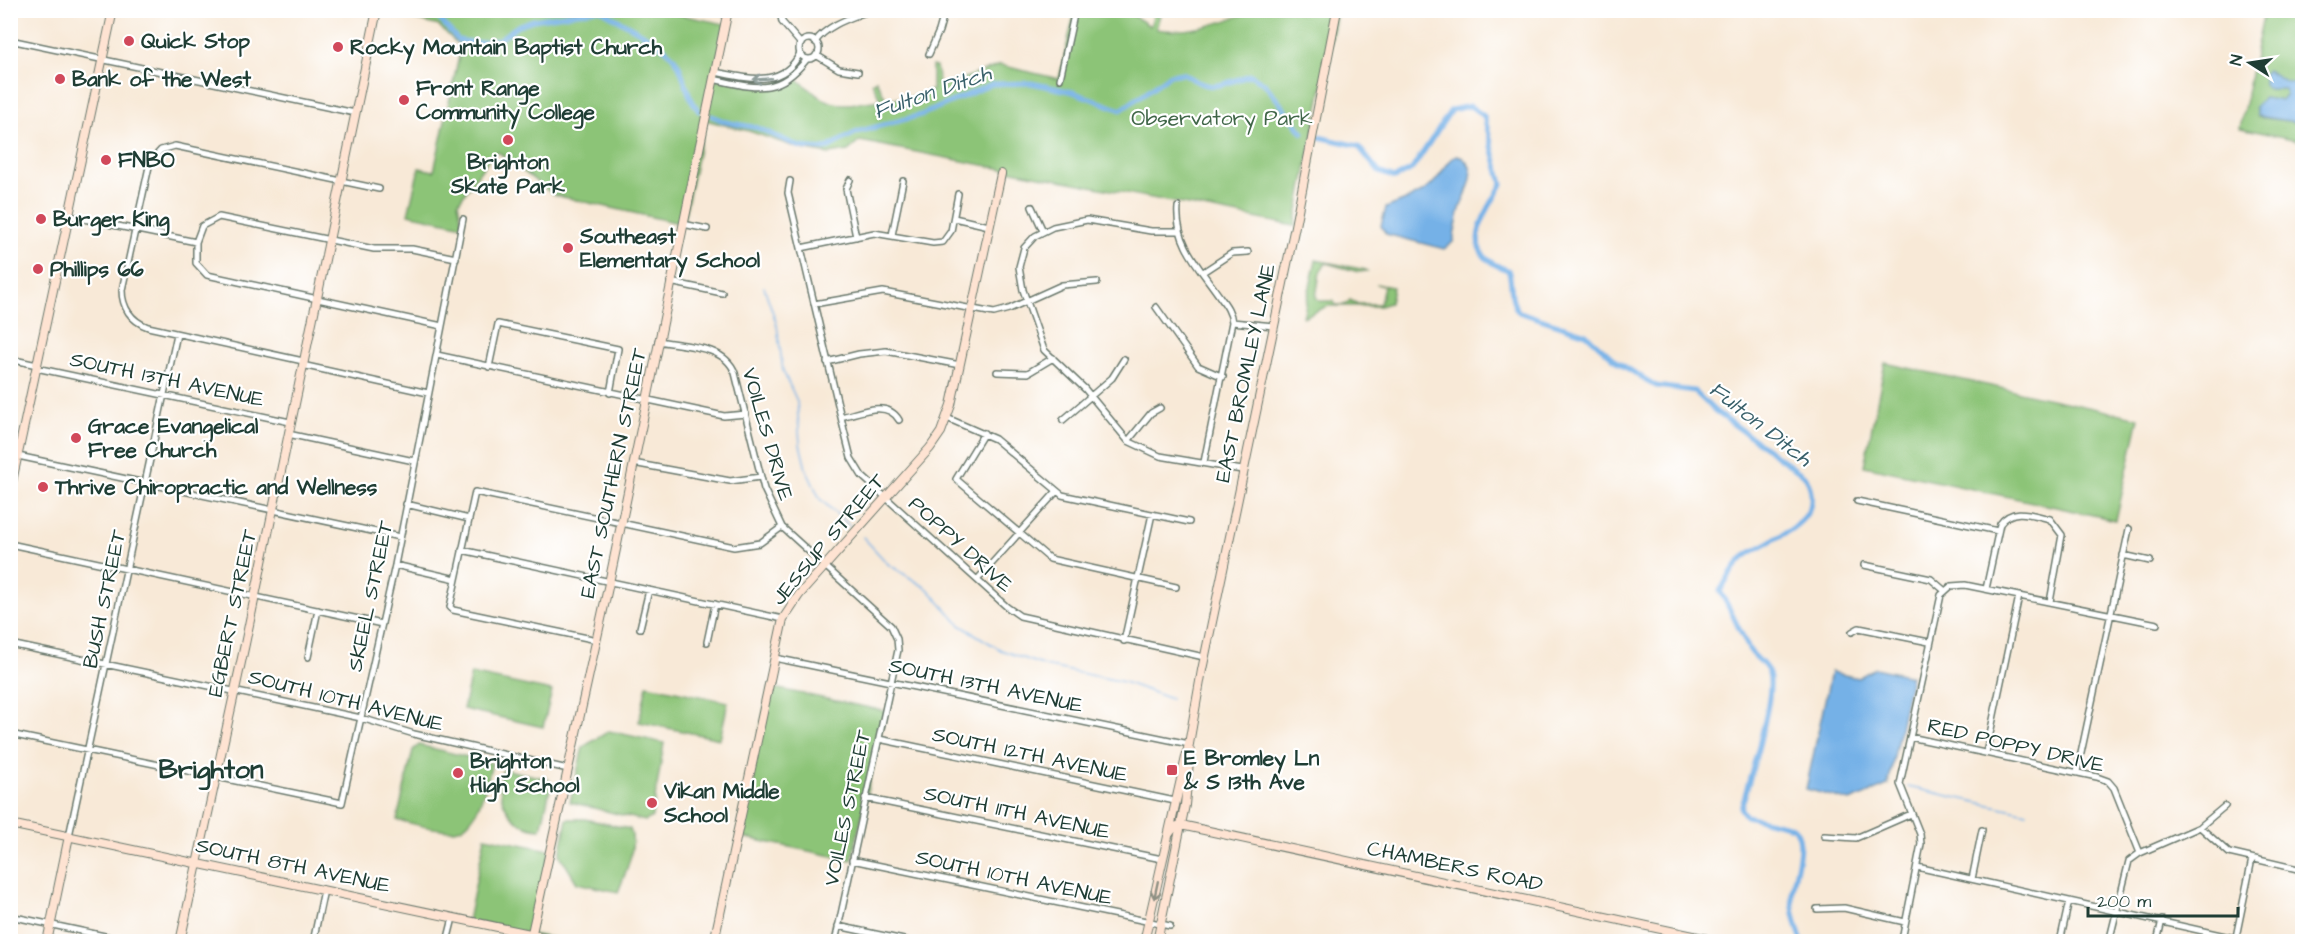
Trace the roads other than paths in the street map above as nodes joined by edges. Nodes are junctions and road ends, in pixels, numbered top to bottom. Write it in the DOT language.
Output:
graph roads {
  1 [pos="113,10"];
  2 [pos="377,10"];
  3 [pos="728,10"];
  4 [pos="780,10"];
  5 [pos="871,10"];
  6 [pos="945,10"];
  7 [pos="1075,10"];
  8 [pos="1337,10"];
  9 [pos="10,40"];
  10 [pos="815,42"];
  11 [pos="801,44"];
  12 [pos="800,53"];
  13 [pos="929,54"];
  14 [pos="816,55"];
  15 [pos="103,59"];
  16 [pos="807,59"];
  17 [pos="858,72"];
  18 [pos="714,75"];
  19 [pos="1060,79"];
  20 [pos="355,113"];
  21 [pos="1001,174"];
  22 [pos="849,180"];
  23 [pos="341,181"];
  24 [pos="790,181"];
  25 [pos="903,181"];
  26 [pos="379,189"];
  27 [pos="958,194"];
  28 [pos="1032,207"];
  29 [pos="1178,207"];
  30 [pos="69,216"];
  31 [pos="954,218"];
  32 [pos="463,219"];
  33 [pos="683,224"];
  34 [pos="989,226"];
  35 [pos="707,229"];
  36 [pos="135,230"];
  37 [pos="1044,231"];
  38 [pos="1179,231"];
  39 [pos="892,235"];
  40 [pos="856,237"];
  41 [pos="329,240"];
  42 [pos="196,242"];
  43 [pos="801,248"];
  44 [pos="1248,252"];
  45 [pos="456,258"];
  46 [pos="1203,272"];
  47 [pos="670,282"];
  48 [pos="1096,282"];
  49 [pos="722,293"];
  50 [pos="316,300"];
  51 [pos="1028,300"];
  52 [pos="814,304"];
  53 [pos="1156,307"];
  54 [pos="972,310"];
  55 [pos="1232,322"];
  56 [pos="442,326"];
  57 [pos="1274,326"];
  58 [pos="177,334"];
  59 [pos="658,340"];
  60 [pos="437,356"];
  61 [pos="1053,358"];
  62 [pos="1124,358"];
  63 [pos="10,359"];
  64 [pos="827,362"];
  65 [pos="303,363"];
  66 [pos="960,365"];
  67 [pos="37,366"];
  68 [pos="489,367"];
  69 [pos="997,372"];
  70 [pos="1223,377"];
  71 [pos="428,393"];
  72 [pos="610,393"];
  73 [pos="164,395"];
  74 [pos="1092,396"];
  75 [pos="646,401"];
  76 [pos="1160,408"];
  77 [pos="746,414"];
  78 [pos="841,417"];
  79 [pos="947,418"];
  80 [pos="899,420"];
  81 [pos="1063,420"];
  82 [pos="290,422"];
  83 [pos="984,433"];
  84 [pos="288,434"];
  85 [pos="1128,441"];
  86 [pos="15,458"];
  87 [pos="414,461"];
  88 [pos="1204,462"];
  89 [pos="633,463"];
  90 [pos="1242,470"];
  91 [pos="761,477"];
  92 [pos="146,484"];
  93 [pos="10,491"];
  94 [pos="1056,492"];
  95 [pos="885,498"];
  96 [pos="1857,501"];
  97 [pos="406,504"];
  98 [pos="272,511"];
  99 [pos="1152,514"];
  100 [pos="469,519"];
  101 [pos="1189,522"];
  102 [pos="621,525"];
  103 [pos="782,527"];
  104 [pos="2129,530"];
  105 [pos="1998,531"];
  106 [pos="1018,534"];
  107 [pos="400,537"];
  108 [pos="10,544"];
  109 [pos="462,550"];
  110 [pos="2123,555"];
  111 [pos="2150,561"];
  112 [pos="395,565"];
  113 [pos="1864,565"];
  114 [pos="825,567"];
  115 [pos="128,569"];
  116 [pos="456,579"];
  117 [pos="1138,579"];
  118 [pos="977,580"];
  119 [pos="609,582"];
  120 [pos="1176,587"];
  121 [pos="1986,589"];
  122 [pos="649,590"];
  123 [pos="1945,591"];
  124 [pos="2019,596"];
  125 [pos="254,597"];
  126 [pos="2050,602"];
  127 [pos="715,604"];
  128 [pos="318,610"];
  129 [pos="2111,615"];
  130 [pos="783,619"];
  131 [pos="382,624"];
  132 [pos="2157,624"];
  133 [pos="640,628"];
  134 [pos="1852,632"];
  135 [pos="597,640"];
  136 [pos="1124,640"];
  137 [pos="707,642"];
  138 [pos="1929,642"];
  139 [pos="10,644"];
  140 [pos="308,657"];
  141 [pos="1204,657"];
  142 [pos="776,658"];
  143 [pos="107,664"];
  144 [pos="891,682"];
  145 [pos="234,690"];
  146 [pos="361,717"];
  147 [pos="10,734"];
  148 [pos="1910,737"];
  149 [pos="879,739"];
  150 [pos="1189,744"];
  151 [pos="88,749"];
  152 [pos="1986,753"];
  153 [pos="568,769"];
  154 [pos="1182,772"];
  155 [pos="2077,772"];
  156 [pos="215,777"];
  157 [pos="865,798"];
  158 [pos="1175,801"];
  159 [pos="2225,806"];
  160 [pos="1911,814"];
  161 [pos="10,824"];
  162 [pos="1181,825"];
  163 [pos="2200,826"];
  164 [pos="1982,830"];
  165 [pos="69,836"];
  166 [pos="1824,836"];
  167 [pos="1167,838"];
  168 [pos="2140,853"];
  169 [pos="1162,859"];
  170 [pos="2252,859"];
  171 [pos="852,860"];
  172 [pos="197,864"];
  173 [pos="1917,867"];
  174 [pos="2302,870"];
  175 [pos="1972,879"];
  176 [pos="324,890"];
  177 [pos="2069,901"];
  178 [pos="1817,909"];
  179 [pos="2116,911"];
  180 [pos="10,916"];
  181 [pos="453,918"];
  182 [pos="2162,920"];
  183 [pos="1149,921"];
  184 [pos="1905,922"];
  185 [pos="50,924"];
  186 [pos="1161,924"];
  187 [pos="838,926"];
  188 [pos="1170,926"];
  189 [pos="1903,934"];
  190 [pos="530,938"];
  191 [pos="2235,940"];
  192 [pos="47,942"];
  193 [pos="133,942"];
  194 [pos="180,942"];
  195 [pos="313,942"];
  196 [pos="447,942"];
  197 [pos="568,942"];
  198 [pos="714,942"];
  199 [pos="835,942"];
  200 [pos="913,942"];
  201 [pos="1144,942"];
  202 [pos="1157,942"];
  203 [pos="1721,942"];
  204 [pos="1899,942"];
  205 [pos="1905,942"];
  206 [pos="2060,942"];
  207 [pos="2109,942"];
  208 [pos="2157,942"];
  209 [pos="2252,942"];
  1 -- 15 [label="street"];
  2 -- 20 [label="street, EGBERT STREET"];
  3 -- 18 [label="street, EAST SOUTHERN STREET"];
  4 -- 11 [label="street"];
  5 -- 10 [label="street"];
  6 -- 13 [label="street"];
  7 -- 19 [label="street"];
  8 -- 57 [label="street, EAST BROMLEY LANE"];
  9 -- 15 [label="street"];
  10 -- 11 [label="street"];
  10 -- 14 [label="street"];
  11 -- 12 [label="street"];
  12 -- 16 [label="street"];
  12 -- 18 [label="street, one-way"];
  14 -- 16 [label="street"];
  14 -- 17 [label="street"];
  15 -- 20 [label="street"];
  15 -- 30 [label="street"];
  16 -- 18 [label="street"];
  18 -- 33 [label="street, EAST SOUTHERN STREET"];
  20 -- 23 [label="street, EGBERT STREET"];
  21 -- 34 [label="street, JESSUP STREET"];
  22 -- 40 [label="street"];
  23 -- 26 [label="street"];
  23 -- 36 [label="street"];
  23 -- 41 [label="street, EGBERT STREET"];
  24 -- 43 [label="street, POPPY DRIVE"];
  25 -- 39 [label="street"];
  27 -- 31 [label="street"];
  28 -- 37 [label="street"];
  29 -- 38 [label="street"];
  30 -- 36 [label="street"];
  30 -- 67 [label="street"];
  31 -- 34 [label="street"];
  31 -- 39 [label="street"];
  32 -- 45 [label="street, SKEEL STREET"];
  33 -- 35 [label="street"];
  33 -- 47 [label="street, EAST SOUTHERN STREET"];
  34 -- 54 [label="street, JESSUP STREET"];
  36 -- 42 [label="street"];
  36 -- 58 [label="street"];
  37 -- 38 [label="street"];
  37 -- 51 [label="street"];
  38 -- 46 [label="street"];
  39 -- 40 [label="street"];
  40 -- 43 [label="street"];
  41 -- 42 [label="street"];
  41 -- 45 [label="street"];
  41 -- 50 [label="street, EGBERT STREET"];
  42 -- 50 [label="street"];
  43 -- 52 [label="street, POPPY DRIVE"];
  44 -- 46 [label="street"];
  45 -- 56 [label="street, SKEEL STREET"];
  46 -- 55 [label="street"];
  47 -- 49 [label="street"];
  47 -- 59 [label="street, EAST SOUTHERN STREET"];
  48 -- 51 [label="street"];
  50 -- 56 [label="street"];
  50 -- 65 [label="street, EGBERT STREET"];
  51 -- 54 [label="street"];
  51 -- 61 [label="street"];
  52 -- 54 [label="street"];
  52 -- 64 [label="street, POPPY DRIVE"];
  53 -- 70 [label="street"];
  54 -- 66 [label="street, JESSUP STREET"];
  55 -- 57 [label="street"];
  55 -- 70 [label="street"];
  56 -- 60 [label="street, SKEEL STREET"];
  57 -- 90 [label="street, EAST BROMLEY LANE"];
  58 -- 65 [label="street"];
  58 -- 73 [label="street, BUSH STREET"];
  59 -- 75 [label="street, EAST SOUTHERN STREET"];
  59 -- 77 [label="street, VOILES DRIVE"];
  60 -- 68 [label="street"];
  60 -- 71 [label="street, SKEEL STREET"];
  61 -- 69 [label="street"];
  61 -- 74 [label="street"];
  62 -- 74 [label="street"];
  63 -- 67 [label="street, SOUTH 13TH AVENUE"];
  64 -- 66 [label="street"];
  64 -- 78 [label="street, POPPY DRIVE"];
  65 -- 71 [label="street"];
  65 -- 82 [label="street, EGBERT STREET"];
  66 -- 79 [label="street, JESSUP STREET"];
  67 -- 73 [label="street, SOUTH 13TH AVENUE"];
  67 -- 86 [label="street"];
  68 -- 72 [label="street"];
  68 -- 72 [label="street"];
  70 -- 88 [label="street"];
  71 -- 87 [label="street, SKEEL STREET"];
  72 -- 75 [label="street"];
  73 -- 82 [label="street, SOUTH 13TH AVENUE"];
  73 -- 92 [label="street, BUSH STREET"];
  74 -- 81 [label="street"];
  74 -- 85 [label="street"];
  75 -- 77 [label="street"];
  75 -- 89 [label="street, EAST SOUTHERN STREET"];
  76 -- 85 [label="street"];
  77 -- 91 [label="street, VOILES DRIVE"];
  78 -- 80 [label="street"];
  78 -- 95 [label="street, POPPY DRIVE"];
  79 -- 83 [label="street"];
  79 -- 95 [label="street, JESSUP STREET"];
  82 -- 84 [label="street, EGBERT STREET"];
  83 -- 94 [label="street"];
  83 -- 106 [label="street"];
  84 -- 87 [label="street"];
  84 -- 98 [label="street, EGBERT STREET"];
  85 -- 88 [label="street"];
  86 -- 92 [label="street"];
  86 -- 93 [label="street"];
  87 -- 97 [label="street, SKEEL STREET"];
  88 -- 90 [label="street"];
  89 -- 91 [label="street"];
  89 -- 102 [label="street, EAST SOUTHERN STREET"];
  90 -- 141 [label="street, EAST BROMLEY LANE"];
  91 -- 103 [label="street, VOILES DRIVE"];
  92 -- 98 [label="street"];
  92 -- 115 [label="street, BUSH STREET"];
  94 -- 99 [label="street"];
  94 -- 106 [label="street"];
  95 -- 114 [label="street, JESSUP STREET"];
  95 -- 118 [label="street, POPPY DRIVE"];
  96 -- 105 [label="street"];
  97 -- 100 [label="street"];
  97 -- 107 [label="street, SKEEL STREET"];
  98 -- 107 [label="street"];
  98 -- 125 [label="street, EGBERT STREET"];
  99 -- 101 [label="street"];
  99 -- 117 [label="street"];
  100 -- 102 [label="street"];
  100 -- 109 [label="street"];
  102 -- 103 [label="street"];
  102 -- 119 [label="street, EAST SOUTHERN STREET"];
  103 -- 114 [label="street, VOILES DRIVE"];
  104 -- 110 [label="street"];
  105 -- 121 [label="street"];
  105 -- 126 [label="street"];
  106 -- 117 [label="street"];
  106 -- 118 [label="street"];
  107 -- 112 [label="street, SKEEL STREET"];
  108 -- 115 [label="street"];
  109 -- 116 [label="street"];
  109 -- 119 [label="street"];
  110 -- 111 [label="street"];
  110 -- 129 [label="street"];
  112 -- 116 [label="street"];
  112 -- 131 [label="street, SKEEL STREET"];
  113 -- 123 [label="street"];
  114 -- 130 [label="street, JESSUP STREET"];
  114 -- 144 [label="street, VOILES DRIVE"];
  115 -- 125 [label="street"];
  115 -- 143 [label="street, BUSH STREET"];
  116 -- 135 [label="street"];
  117 -- 120 [label="street"];
  117 -- 136 [label="street"];
  118 -- 136 [label="street, POPPY DRIVE"];
  119 -- 122 [label="street"];
  119 -- 135 [label="street, EAST SOUTHERN STREET"];
  121 -- 123 [label="street"];
  121 -- 124 [label="street"];
  122 -- 127 [label="street"];
  122 -- 133 [label="street"];
  123 -- 138 [label="street"];
  124 -- 126 [label="street"];
  124 -- 152 [label="street"];
  125 -- 128 [label="street"];
  125 -- 145 [label="street, EGBERT STREET"];
  126 -- 129 [label="street"];
  127 -- 130 [label="street"];
  127 -- 137 [label="street"];
  128 -- 131 [label="street"];
  128 -- 140 [label="street"];
  129 -- 132 [label="street"];
  129 -- 155 [label="street"];
  130 -- 142 [label="street, JESSUP STREET"];
  131 -- 146 [label="street, SKEEL STREET"];
  134 -- 138 [label="street"];
  135 -- 153 [label="street, EAST SOUTHERN STREET"];
  136 -- 141 [label="street, POPPY DRIVE"];
  138 -- 148 [label="street"];
  139 -- 143 [label="street, SOUTH 10TH AVENUE"];
  141 -- 150 [label="street, EAST BROMLEY LANE"];
  142 -- 144 [label="street, SOUTH 13TH AVENUE"];
  142 -- 198 [label="street, JESSUP STREET"];
  143 -- 145 [label="street, SOUTH 10TH AVENUE"];
  143 -- 151 [label="street, BUSH STREET"];
  144 -- 149 [label="street, VOILES STREET"];
  144 -- 150 [label="street, SOUTH 13TH AVENUE"];
  145 -- 146 [label="street, SOUTH 10TH AVENUE"];
  145 -- 156 [label="street, EGBERT STREET"];
  146 -- 153 [label="street, SOUTH 10TH AVENUE"];
  146 -- 156 [label="street, SKEEL STREET"];
  147 -- 151 [label="street"];
  148 -- 152 [label="street, RED POPPY DRIVE"];
  148 -- 160 [label="street"];
  149 -- 157 [label="street, VOILES STREET"];
  149 -- 158 [label="street, SOUTH 12TH AVENUE"];
  150 -- 154 [label="street, EAST BROMLEY LANE"];
  150 -- 162 [label="street, EAST BROMLEY LANE"];
  151 -- 156 [label="street"];
  151 -- 165 [label="street, BUSH STREET"];
  152 -- 155 [label="street, RED POPPY DRIVE"];
  153 -- 190 [label="street, EAST SOUTHERN STREET"];
  154 -- 158 [label="street, EAST BROMLEY LANE"];
  154 -- 162 [label="street"];
  155 -- 168 [label="street, RED POPPY DRIVE"];
  156 -- 172 [label="street, EGBERT STREET"];
  157 -- 169 [label="street, SOUTH 11TH AVENUE"];
  157 -- 171 [label="street, VOILES STREET"];
  158 -- 167 [label="street, EAST BROMLEY LANE"];
  159 -- 163 [label="street"];
  160 -- 166 [label="street"];
  160 -- 173 [label="street"];
  161 -- 165 [label="street, SOUTH 8TH AVENUE"];
  162 -- 167 [label="street"];
  162 -- 186 [label="street, EAST BROMLEY LANE"];
  162 -- 203 [label="street, CHAMBERS ROAD"];
  163 -- 168 [label="street"];
  163 -- 170 [label="street"];
  164 -- 175 [label="street"];
  165 -- 172 [label="street, SOUTH 8TH AVENUE"];
  165 -- 185 [label="street"];
  167 -- 169 [label="street, EAST BROMLEY LANE"];
  168 -- 179 [label="street"];
  169 -- 183 [label="street, EAST BROMLEY LANE, one-way"];
  170 -- 174 [label="street"];
  170 -- 191 [label="street"];
  171 -- 183 [label="street, SOUTH 10TH AVENUE"];
  171 -- 187 [label="street, VOILES STREET"];
  172 -- 176 [label="street, SOUTH 8TH AVENUE"];
  172 -- 194 [label="street, EGBERT STREET"];
  173 -- 175 [label="street"];
  173 -- 184 [label="street"];
  175 -- 177 [label="street"];
  176 -- 181 [label="street, SOUTH 8TH AVENUE"];
  176 -- 195 [label="street"];
  177 -- 179 [label="street"];
  177 -- 206 [label="street"];
  178 -- 184 [label="street"];
  179 -- 182 [label="street"];
  179 -- 207 [label="street"];
  180 -- 185 [label="street"];
  181 -- 190 [label="street, SOUTH 8TH AVENUE"];
  181 -- 196 [label="street"];
  182 -- 191 [label="street"];
  182 -- 208 [label="street"];
  183 -- 186 [label="street, SOUTH 10TH AVENUE"];
  183 -- 201 [label="street, EAST BROMLEY LANE"];
  184 -- 189 [label="street"];
  185 -- 192 [label="street"];
  185 -- 193 [label="street"];
  186 -- 188 [label="street, SOUTH 10TH AVENUE"];
  186 -- 202 [label="street, EAST BROMLEY LANE"];
  187 -- 199 [label="street, VOILES STREET"];
  187 -- 200 [label="street"];
  189 -- 204 [label="street"];
  189 -- 205 [label="street"];
  190 -- 197 [label="street, SOUTH 8TH AVENUE"];
  191 -- 209 [label="street"];
}
